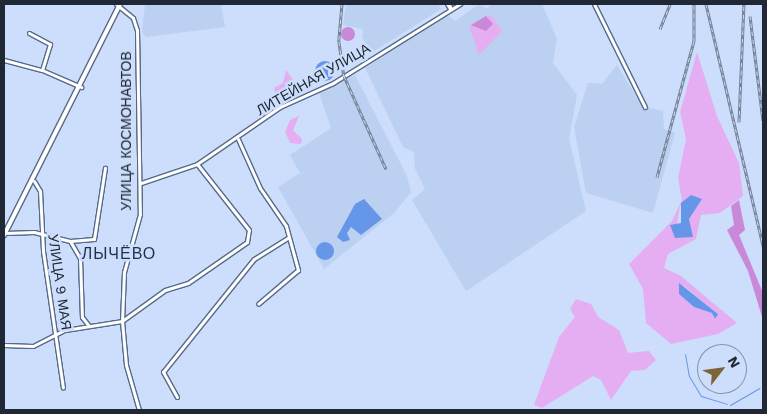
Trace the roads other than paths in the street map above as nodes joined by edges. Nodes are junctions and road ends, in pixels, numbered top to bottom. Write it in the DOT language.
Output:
graph roads {
  1 [pos="448,4"];
  2 [pos="460,4"];
  3 [pos="594,4"];
  4 [pos="118,5"];
  5 [pos="451,9"];
  6 [pos="29,33"];
  7 [pos="4,60"];
  8 [pos="42,70"];
  9 [pos="81,87"];
  10 [pos="644,107"];
  11 [pos="238,139"];
  12 [pos="197,164"];
  13 [pos="105,168"];
  14 [pos="34,181"];
  15 [pos="141,183"];
  16 [pos="41,233"];
  17 [pos="5,234"];
  18 [pos="288,238"];
  19 [pos="70,241"];
  20 [pos="258,304"];
  21 [pos="122,321"];
  22 [pos="89,326"];
  23 [pos="57,334"];
  24 [pos="4,345"];
  25 [pos="63,388"];
  26 [pos="177,397"];
  27 [pos="139,410"];
  1 -- 5 [label="main road"];
  2 -- 5 [label="street, ЛИТЕЙНАЯ УЛИЦА"];
  3 -- 10 [label="street"];
  4 -- 9 [label="main road"];
  4 -- 15 [label="street, УЛИЦА КОСМОНАВТОВ"];
  5 -- 11 [label="street, ЛИТЕЙНАЯ УЛИЦА"];
  6 -- 8 [label="street"];
  7 -- 8 [label="street"];
  8 -- 9 [label="street"];
  9 -- 14 [label="main road"];
  11 -- 12 [label="street, ЛИТЕЙНАЯ УЛИЦА"];
  11 -- 18 [label="street"];
  12 -- 15 [label="street, ЛИТЕЙНАЯ УЛИЦА"];
  12 -- 21 [label="street"];
  13 -- 19 [label="street"];
  14 -- 16 [label="street, УЛИЦА 9 МАЯ"];
  14 -- 17 [label="main road"];
  15 -- 21 [label="street, УЛИЦА КОСМОНАВТОВ"];
  16 -- 17 [label="street"];
  16 -- 19 [label="street"];
  16 -- 23 [label="street, УЛИЦА 9 МАЯ"];
  18 -- 20 [label="street"];
  18 -- 26 [label="street"];
  19 -- 22 [label="street"];
  21 -- 22 [label="street"];
  21 -- 27 [label="street, УЛИЦА КОСМОНАВТОВ"];
  22 -- 23 [label="street"];
  23 -- 24 [label="street"];
  23 -- 25 [label="street, УЛИЦА 9 МАЯ"];
}
